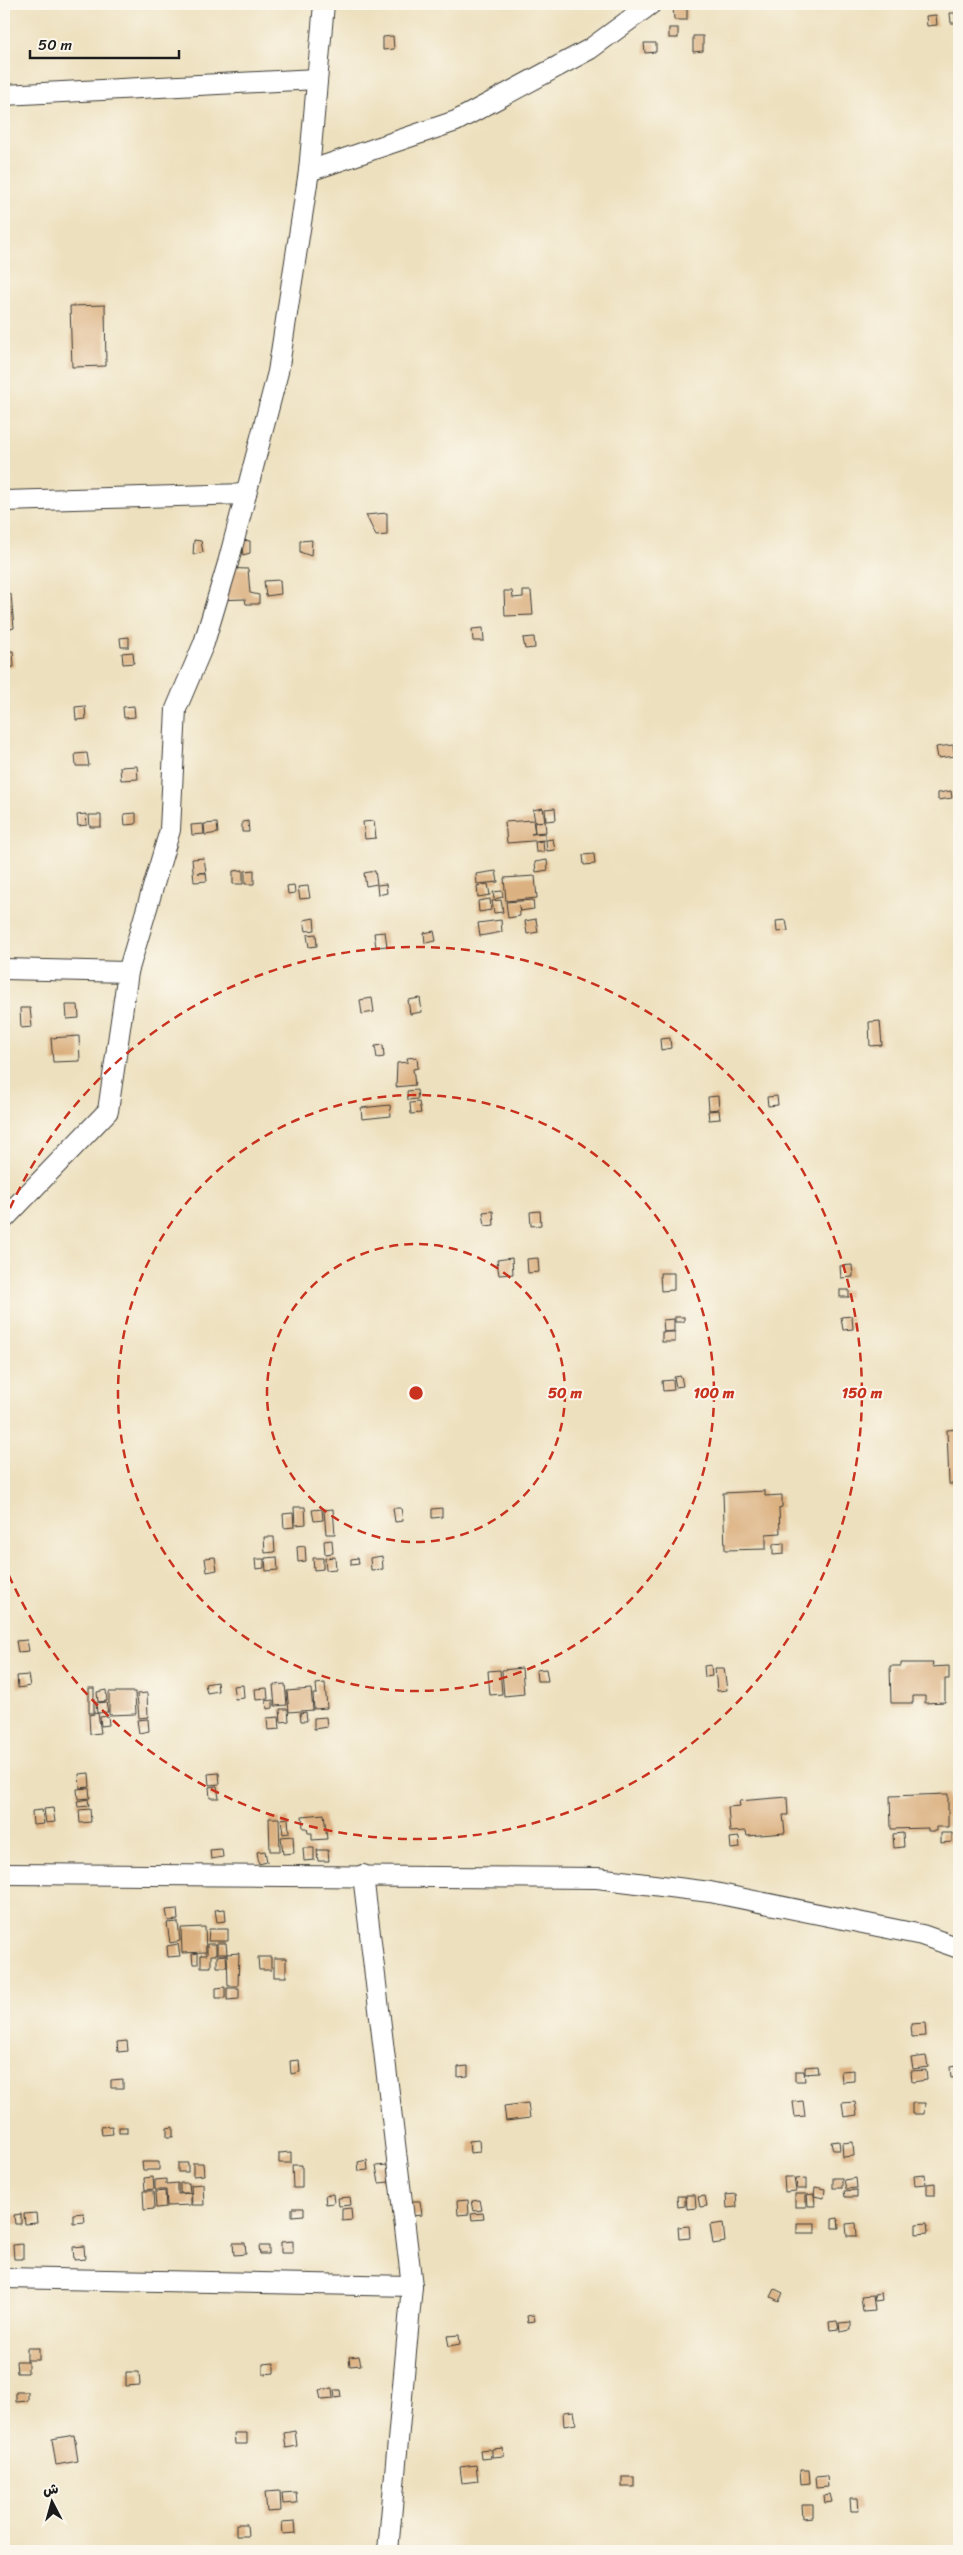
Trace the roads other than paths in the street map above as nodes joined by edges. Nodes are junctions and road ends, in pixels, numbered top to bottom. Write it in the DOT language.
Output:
graph roads {
  1 [pos="324,4"];
  2 [pos="651,4"];
  3 [pos="317,80"];
  4 [pos="4,95"];
  5 [pos="309,171"];
  6 [pos="246,494"];
  7 [pos="4,501"];
  8 [pos="4,969"];
  9 [pos="128,972"];
  10 [pos="4,1219"];
  11 [pos="4,1874"];
  12 [pos="363,1875"];
  13 [pos="959,1948"];
  14 [pos="4,2278"];
  15 [pos="412,2286"];
  16 [pos="388,2551"];
  1 -- 3 [label="street"];
  2 -- 5 [label="street"];
  3 -- 4 [label="street"];
  3 -- 5 [label="street"];
  5 -- 6 [label="street"];
  6 -- 7 [label="street"];
  6 -- 9 [label="street"];
  8 -- 9 [label="street"];
  9 -- 10 [label="street"];
  11 -- 12 [label="street"];
  12 -- 13 [label="street"];
  12 -- 15 [label="street"];
  14 -- 15 [label="street"];
  15 -- 16 [label="street"];
}
